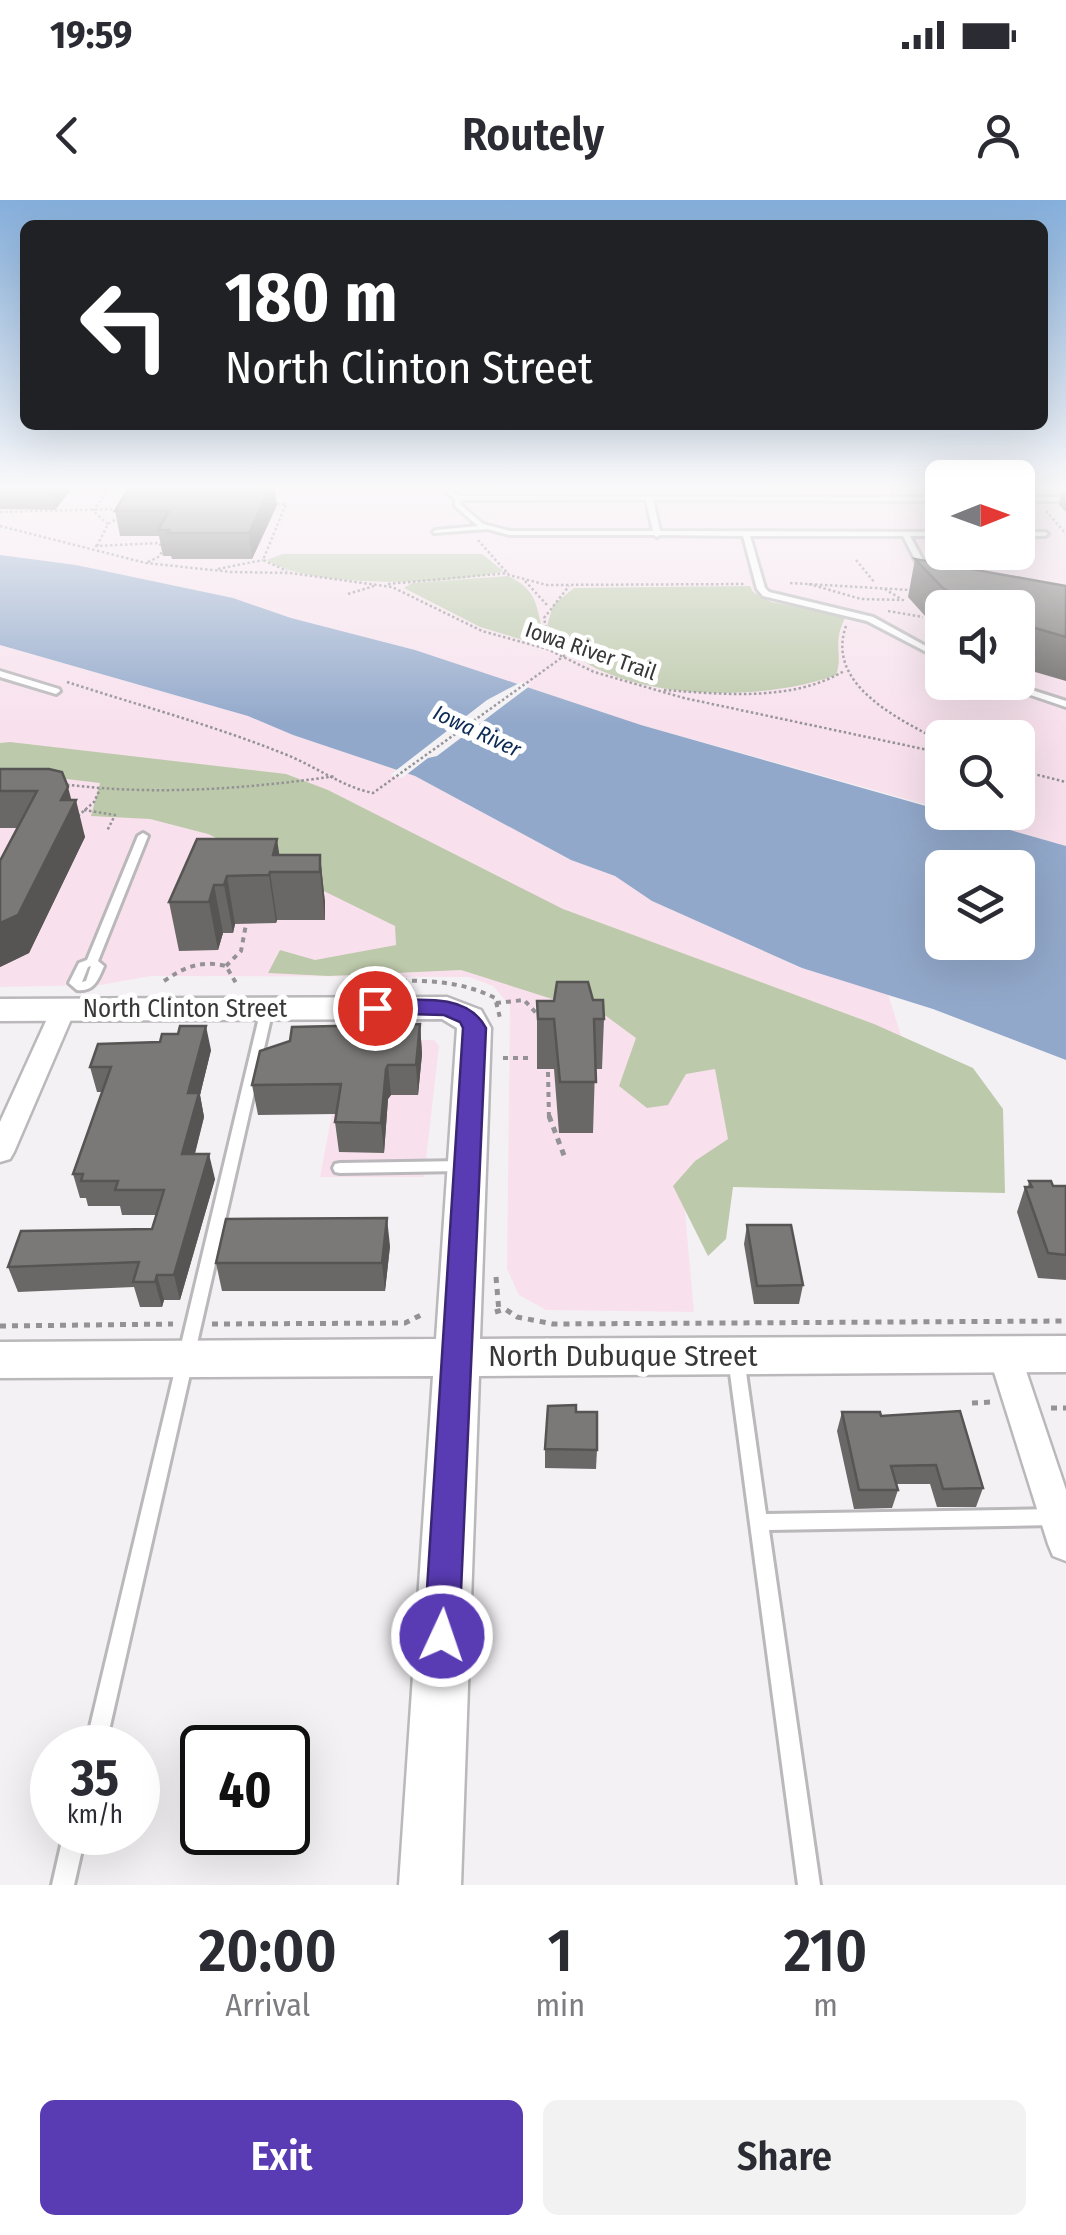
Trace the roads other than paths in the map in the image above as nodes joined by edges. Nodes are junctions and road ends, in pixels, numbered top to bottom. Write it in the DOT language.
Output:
graph roads {
  1 [pos="755,567"];
  2 [pos="923,567"];
  3 [pos="935,579"];
  4 [pos="925,650"];
  5 [pos="0,674"];
  6 [pos="56,690"];
  7 [pos="1035,694"];
  8 [pos="1066,704"];
  9 [pos="144,836"];
  10 [pos="72,1002"];
  11 [pos="267,1009"];
  12 [pos="0,1010"];
  13 [pos="0,1152"];
  14 [pos="465,1166"];
  15 [pos="340,1168"];
  16 [pos="470,1327"];
  17 [pos="188,1342"];
  18 [pos="1004,1354"];
  19 [pos="1066,1354"];
  20 [pos="736,1356"];
  21 [pos="0,1360"];
  22 [pos="758,1522"];
  23 [pos="1062,1530"];
  24 [pos="100,1725"];
  25 [pos="70,1855"];
  26 [pos="63,1885"];
  27 [pos="430,1885"];
  28 [pos="809,1885"];
  1 -- 4 [label="lane"];
  2 -- 3 [label="lane"];
  5 -- 6 [label="lane"];
  7 -- 8 [label="lane"];
  9 -- 10 [label="lane"];
  10 -- 11 [label="street, North Clinton Street"];
  10 -- 12 [label="street, North Clinton Street"];
  10 -- 13 [label="street"];
  11 -- 14 [label="street, North Clinton Street"];
  11 -- 17 [label="lane"];
  14 -- 15 [label="lane"];
  14 -- 16 [label="street"];
  16 -- 17 [label="street, North Dubuque Street"];
  16 -- 20 [label="street, North Dubuque Street"];
  16 -- 27 [label="street"];
  17 -- 21 [label="street, North Dubuque Street"];
  17 -- 24 [label="lane"];
  18 -- 19 [label="street, North Dubuque Street"];
  18 -- 20 [label="street, North Dubuque Street"];
  18 -- 23 [label="street"];
  20 -- 22 [label="lane"];
  22 -- 23 [label="lane"];
  22 -- 28 [label="lane"];
  25 -- 26 [label="lane"];
}
